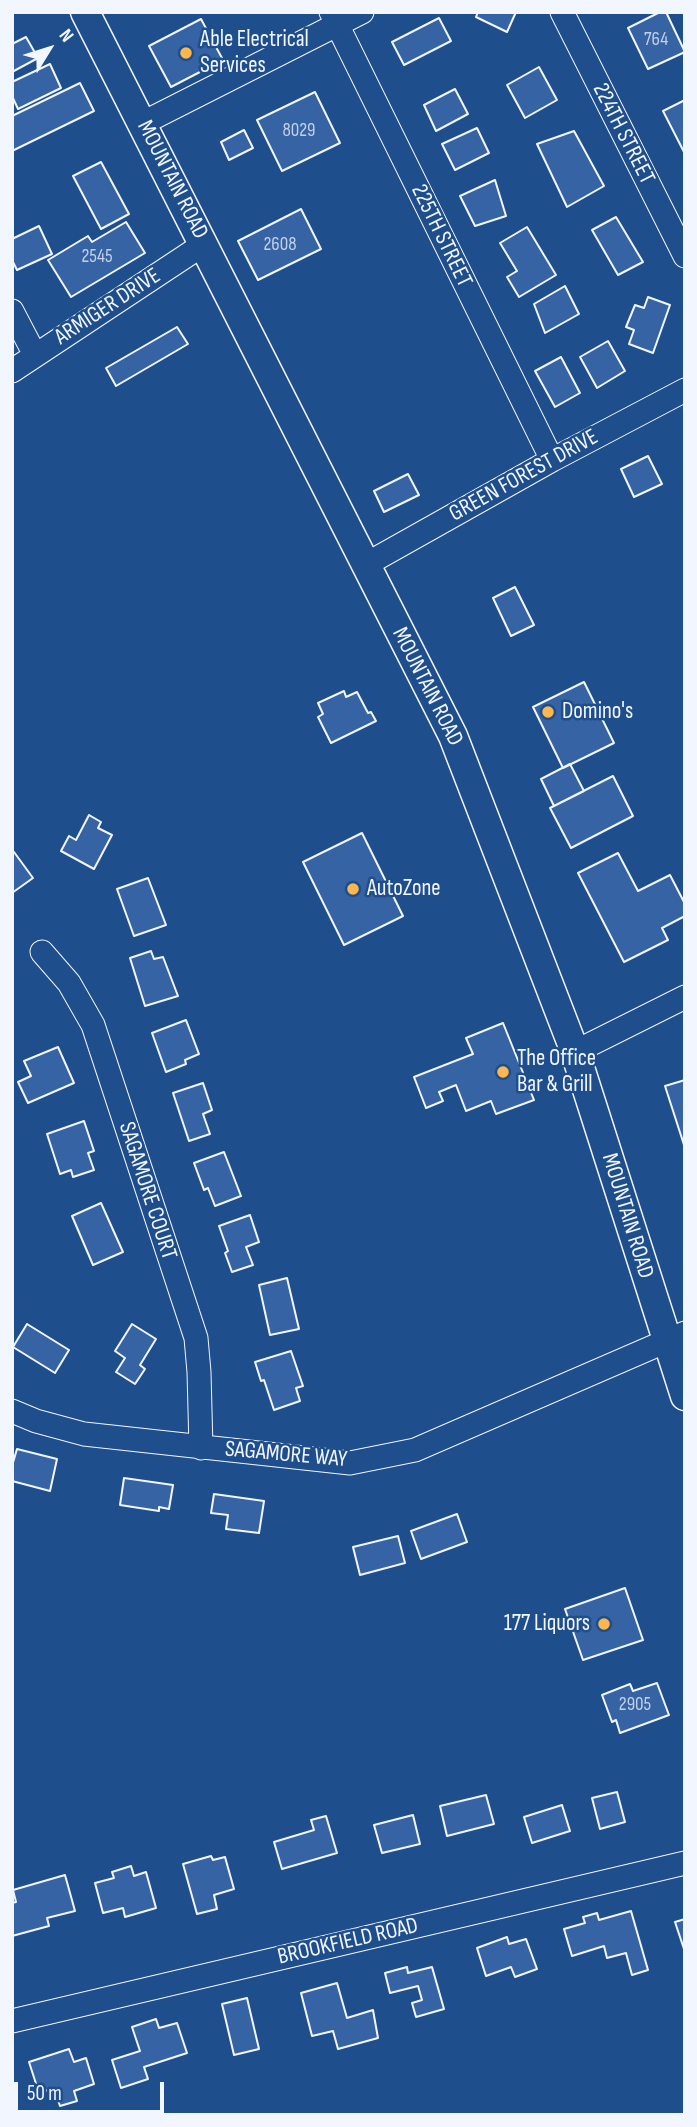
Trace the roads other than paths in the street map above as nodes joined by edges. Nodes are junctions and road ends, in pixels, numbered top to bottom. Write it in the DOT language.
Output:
graph roads {
  1 [pos="85,12"];
  2 [pos="362,12"];
  3 [pos="562,12"];
  4 [pos="334,18"];
  5 [pos="143,122"];
  6 [pos="204,244"];
  7 [pos="685,256"];
  8 [pos="12,312"];
  9 [pos="35,355"];
  10 [pos="12,371"];
  11 [pos="685,390"];
  12 [pos="552,460"];
  13 [pos="365,565"];
  14 [pos="42,952"];
  15 [pos="685,997"];
  16 [pos="575,1052"];
  17 [pos="675,1337"];
  18 [pos="685,1396"];
  19 [pos="12,1410"];
  20 [pos="201,1448"];
  21 [pos="685,1863"];
  22 [pos="12,2021"];
  1 -- 5 [label="main road, MOUNTAIN ROAD"];
  2 -- 4 [label="street"];
  3 -- 7 [label="street, 224TH STREET"];
  4 -- 5 [label="street"];
  4 -- 12 [label="street, 225TH STREET"];
  5 -- 6 [label="main road, MOUNTAIN ROAD"];
  6 -- 9 [label="street, ARMIGER DRIVE"];
  6 -- 13 [label="main road, MOUNTAIN ROAD"];
  8 -- 9 [label="street"];
  9 -- 10 [label="street, ARMIGER DRIVE"];
  11 -- 12 [label="street, GREEN FOREST DRIVE"];
  12 -- 13 [label="street, GREEN FOREST DRIVE"];
  13 -- 16 [label="main road, MOUNTAIN ROAD"];
  14 -- 20 [label="street, SAGAMORE COURT"];
  15 -- 16 [label="street"];
  16 -- 17 [label="main road, MOUNTAIN ROAD"];
  17 -- 18 [label="main road, MOUNTAIN ROAD"];
  17 -- 20 [label="street, SAGAMORE WAY"];
  19 -- 20 [label="street, SAGAMORE WAY"];
  21 -- 22 [label="street, BROOKFIELD ROAD"];
}
